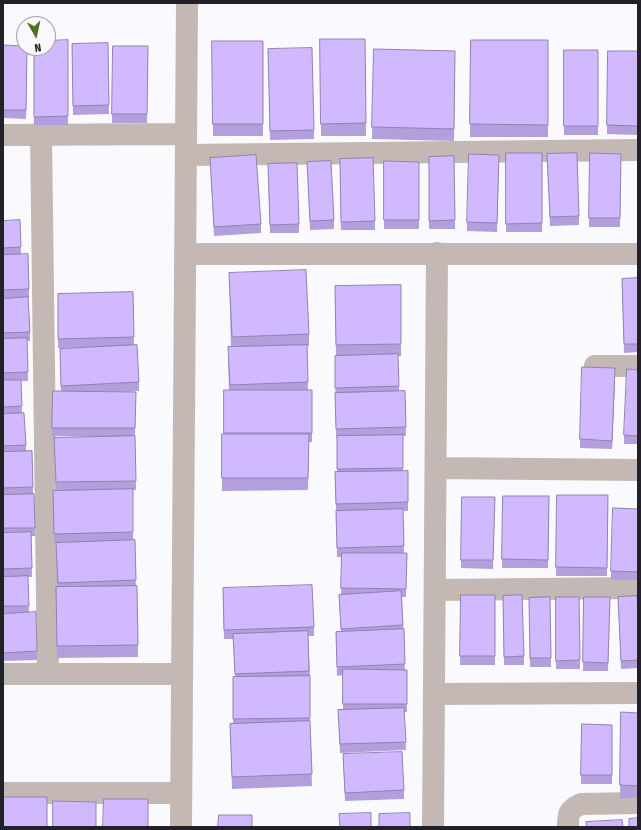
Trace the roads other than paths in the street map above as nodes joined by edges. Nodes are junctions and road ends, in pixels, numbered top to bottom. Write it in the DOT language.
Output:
graph roads {
  1 [pos="187,3"];
  2 [pos="3,135"];
  3 [pos="41,135"];
  4 [pos="186,145"];
  5 [pos="638,150"];
  6 [pos="185,254"];
  7 [pos="437,254"];
  8 [pos="638,254"];
  9 [pos="595,366"];
  10 [pos="638,366"];
  11 [pos="436,468"];
  12 [pos="638,470"];
  13 [pos="638,588"];
  14 [pos="435,590"];
  15 [pos="3,674"];
  16 [pos="48,674"];
  17 [pos="182,674"];
  18 [pos="638,693"];
  19 [pos="434,694"];
  20 [pos="3,793"];
  21 [pos="181,793"];
  22 [pos="638,803"];
  23 [pos="181,827"];
  24 [pos="433,827"];
  25 [pos="568,827"];
  1 -- 4 [label="street"];
  2 -- 3 [label="street"];
  3 -- 4 [label="street"];
  3 -- 16 [label="street"];
  4 -- 5 [label="street"];
  4 -- 6 [label="street"];
  6 -- 7 [label="street"];
  6 -- 17 [label="street"];
  7 -- 8 [label="street"];
  7 -- 11 [label="street"];
  9 -- 10 [label="street"];
  11 -- 12 [label="street"];
  11 -- 14 [label="street"];
  13 -- 14 [label="street"];
  14 -- 19 [label="street"];
  15 -- 16 [label="street"];
  16 -- 17 [label="street"];
  17 -- 21 [label="street"];
  18 -- 19 [label="street"];
  19 -- 24 [label="street"];
  20 -- 21 [label="street"];
  21 -- 23 [label="street"];
  22 -- 25 [label="street"];
}
